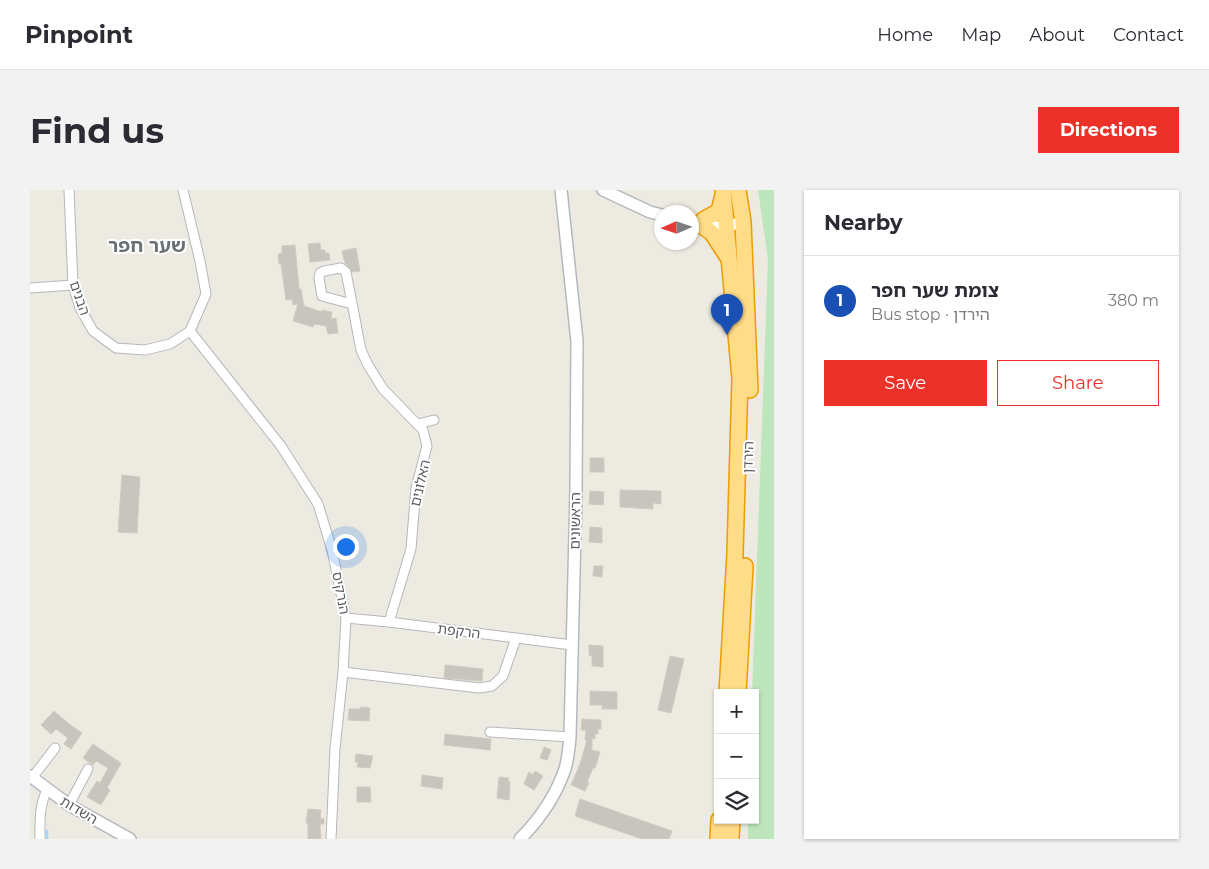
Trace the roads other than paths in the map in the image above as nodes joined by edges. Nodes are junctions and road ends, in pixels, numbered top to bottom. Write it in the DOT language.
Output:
graph roads {
  1 [pos="69,190"];
  2 [pos="183,190"];
  3 [pos="561,190"];
  4 [pos="603,190"];
  5 [pos="728,190"];
  6 [pos="654,213"];
  7 [pos="699,221"];
  8 [pos="699,222"];
  9 [pos="743,222"];
  10 [pos="699,223"];
  11 [pos="726,223"];
  12 [pos="730,261"];
  13 [pos="73,285"];
  14 [pos="30,288"];
  15 [pos="352,304"];
  16 [pos="190,331"];
  17 [pos="434,420"];
  18 [pos="418,424"];
  19 [pos="346,618"];
  20 [pos="388,622"];
  21 [pos="516,638"];
  22 [pos="572,645"];
  23 [pos="343,672"];
  24 [pos="726,689"];
  25 [pos="738,689"];
  26 [pos="490,732"];
  27 [pos="570,738"];
  28 [pos="55,748"];
  29 [pos="88,769"];
  30 [pos="31,777"];
  31 [pos="47,790"];
  32 [pos="69,805"];
  33 [pos="719,824"];
  34 [pos="732,824"];
  35 [pos="30,833"];
  36 [pos="40,836"];
  37 [pos="130,839"];
  38 [pos="331,839"];
  39 [pos="520,839"];
  40 [pos="718,839"];
  41 [pos="731,839"];
  1 -- 13 [label="street, הבנים"];
  2 -- 16 [label="street"];
  3 -- 22 [label="street, הראשונים"];
  4 -- 6 [label="street"];
  5 -- 7 [label="highway"];
  5 -- 9 [label="highway, הירדן"];
  5 -- 11 [label="highway, הירדן"];
  8 -- 11 [label="street"];
  9 -- 11 [label="street"];
  9 -- 25 [label="highway, הירדן"];
  10 -- 12 [label="highway"];
  11 -- 12 [label="highway, הירדן"];
  12 -- 24 [label="highway, הירדן"];
  13 -- 14 [label="street"];
  13 -- 16 [label="street, הבנים"];
  15 -- 15 [label="street, האלונים"];
  15 -- 18 [label="street, האלונים"];
  16 -- 19 [label="street, הנרקיס"];
  17 -- 18 [label="street"];
  18 -- 20 [label="street, האלונים"];
  19 -- 20 [label="street, הרקפת"];
  19 -- 23 [label="street, הנרקיס"];
  20 -- 21 [label="street, הרקפת"];
  21 -- 22 [label="street, הרקפת"];
  21 -- 23 [label="street"];
  22 -- 27 [label="street, הראשונים"];
  23 -- 38 [label="street, הנרקיס"];
  26 -- 27 [label="street"];
  27 -- 39 [label="street, הראשונים"];
  28 -- 30 [label="street"];
  29 -- 32 [label="street"];
  30 -- 31 [label="street, השדות"];
  31 -- 32 [label="street, השדות"];
  31 -- 36 [label="street"];
  32 -- 37 [label="street, השדות"];
  33 -- 40 [label="highway"];
  34 -- 41 [label="highway"];
  35 -- 36 [label="street"];
}
